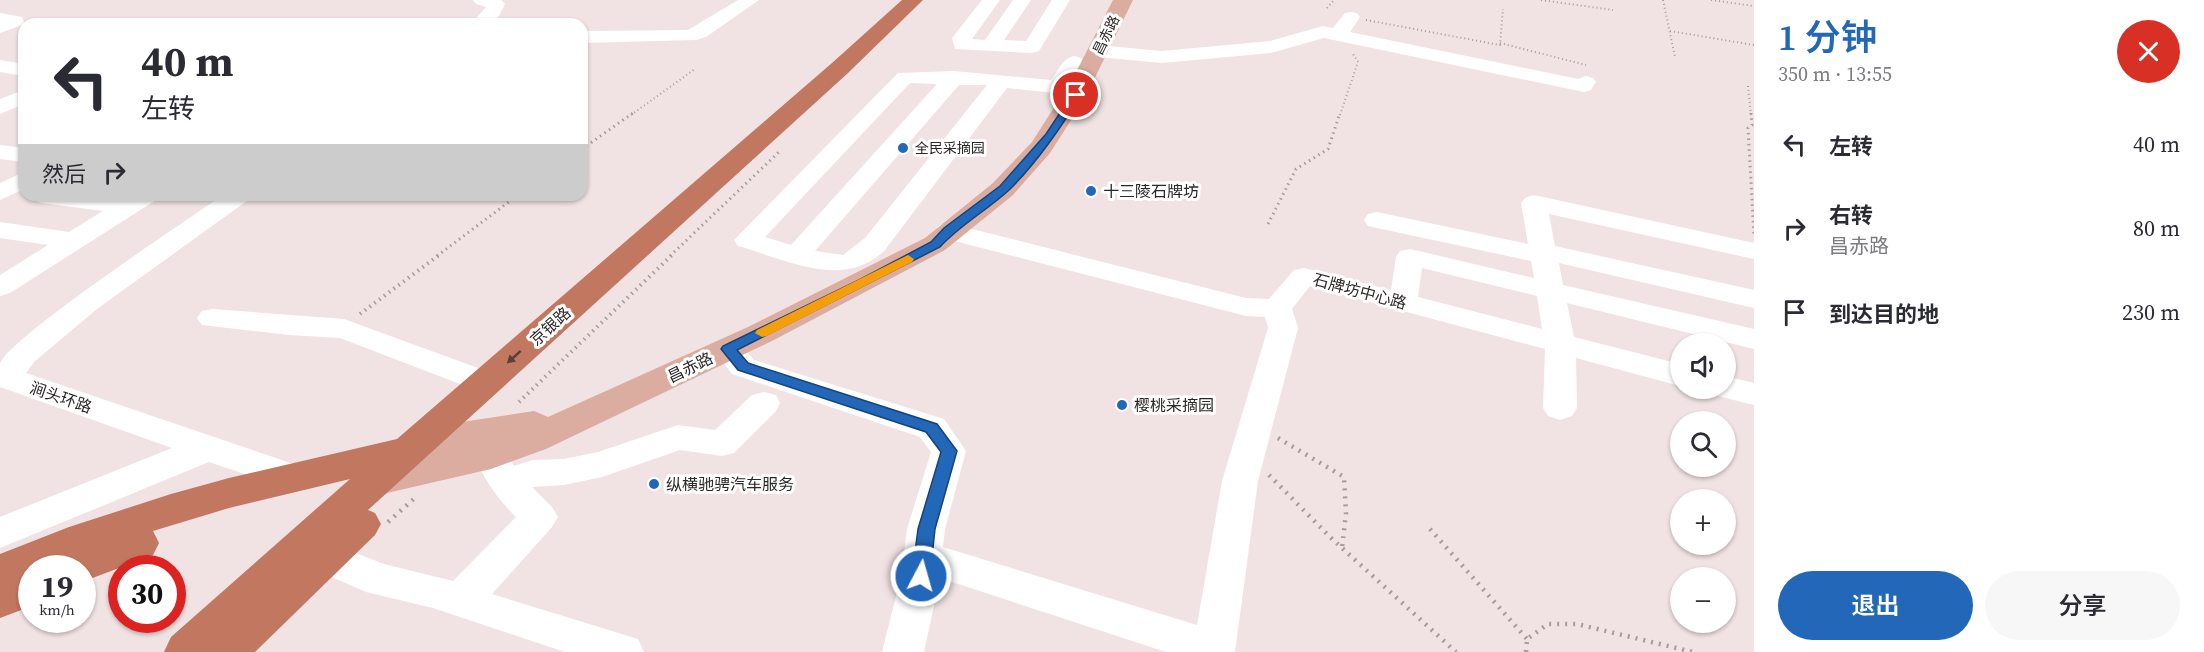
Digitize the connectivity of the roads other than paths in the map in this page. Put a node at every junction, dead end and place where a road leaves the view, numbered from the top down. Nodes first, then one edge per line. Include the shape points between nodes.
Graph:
1 (482, 0) edge
2 (750, 0) edge
3 (913, 0) edge
4 (924, 0) edge
5 (991, 0) edge
6 (1022, 0) edge
7 (1061, 0) edge
8 (1123, 0) edge
9 (1351, 17) road end
10 (0, 18) edge
11 (486, 18) edge
12 (0, 27) edge
13 (1338, 35) junction
14 (588, 37) edge
15 (1500, 44) road end
16 (996, 46) junction
17 (1063, 56) junction
18 (855, 60) junction
19 (981, 63) dead end
20 (0, 66) edge
21 (1494, 68) junction
22 (18, 69) edge
23 (1588, 74) road end
24 (954, 78) junction
25 (1001, 81) junction
26 (18, 99) edge
27 (0, 107) edge
28 (0, 152) edge
29 (18, 154) edge
30 (137, 201) edge
31 (231, 201) edge
32 (1377, 220) dead end
33 (0, 230) edge
34 (948, 231) junction
35 (73, 241) junction
36 (1754, 251) edge
37 (1543, 253) junction
38 (798, 254) junction
39 (0, 287) edge
40 (1550, 289) junction
41 (1754, 299) edge
42 (1403, 302) junction
43 (1277, 308) junction
44 (212, 318) dead end
45 (1754, 339) edge
46 (1560, 343) junction
47 (728, 349) junction
48 (1670, 372) edge
49 (3, 377) edge
50 (486, 383) junction
51 (1736, 390) edge
52 (1754, 394) edge
53 (764, 403) dead end
54 (1560, 408) dead end
55 (208, 448) junction
56 (460, 455) junction
57 (295, 478) junction
58 (374, 481) junction
59 (0, 533) edge
60 (325, 557) junction
61 (923, 557) junction
62 (96, 559) edge
63 (0, 573) edge
64 (18, 591) edge
65 (0, 599) edge
66 (460, 601) junction
67 (1214, 651) edge
68 (187, 652) edge
69 (224, 652) edge
70 (623, 652) edge
71 (903, 652) edge

1 - 11 street via 496,4
2 - 14 street via 689,36
3 - 18 highway, 京银路
4 - 18 highway, 京银路
5 - 16 street via 961,41 962,45
6 - 16 street via 994,41
7 - 17 street
8 - 17 main road, 昌赤路
9 - 13 street
10 - 12 street via 15,21
13 - 17 street via 1323,32 1271,46 1162,57
13 - 21 street
15 - 21 street
16 - 17 street
17 - 19 street
17 - 25 street via 1067,69 1063,82 1055,87
17 - 34 main road, 昌赤路 via 1050,135 1004,188
18 -> 50 highway, 京银路
18 - 56 highway, 京银路 via 582,324
20 - 22 street
21 - 23 street via 1584,86
24 - 25 street
24 - 38 street
24 - 38 street via 905,76 747,240
25 - 38 street via 863,256 844,263
26 - 27 street
28 - 29 street
30 - 35 street
31 - 49 street, 涧头环路 via 87,303 23,355
32 - 37 street
33 - 35 street
34 - 43 street via 1246,307
34 - 47 main road, 昌赤路 via 935,244
34 - 56 main road, 昌赤路 via 825,294 574,410
35 - 39 street
36 - 37 street via 1534,203
37 - 40 street
37 - 41 street
40 - 42 street via 1410,257
40 - 45 street
40 - 46 street
42 - 43 street, 石牌坊中心路 via 1304,276
42 - 46 street, 石牌坊中心路
43 - 67 street via 1283,328 1240,481
44 - 50 street via 344,329
46 - 48 street, 石牌坊中心路
46 - 54 street
47 - 56 main road, 昌赤路 via 626,398
47 - 61 street via 743,367 932,428 949,451 926,529
49 - 55 street, 涧头环路
50 - 56 highway, 京银路
51 - 52 street
53 - 56 street via 722,444 678,437 602,464 564,472 533,473
55 - 57 street, 涧头环路
55 - 59 street
56 - 57 highway
56 - 58 main road
56 - 60 highway, 京银路
56 - 66 street via 539,517
57 - 63 highway via 229,493 107,531 45,552
58 - 62 highway via 236,513
58 - 68 highway
60 - 66 street via 380,580
60 - 69 highway, 京银路
61 - 67 street
61 - 71 street
64 - 65 highway
66 - 70 street

